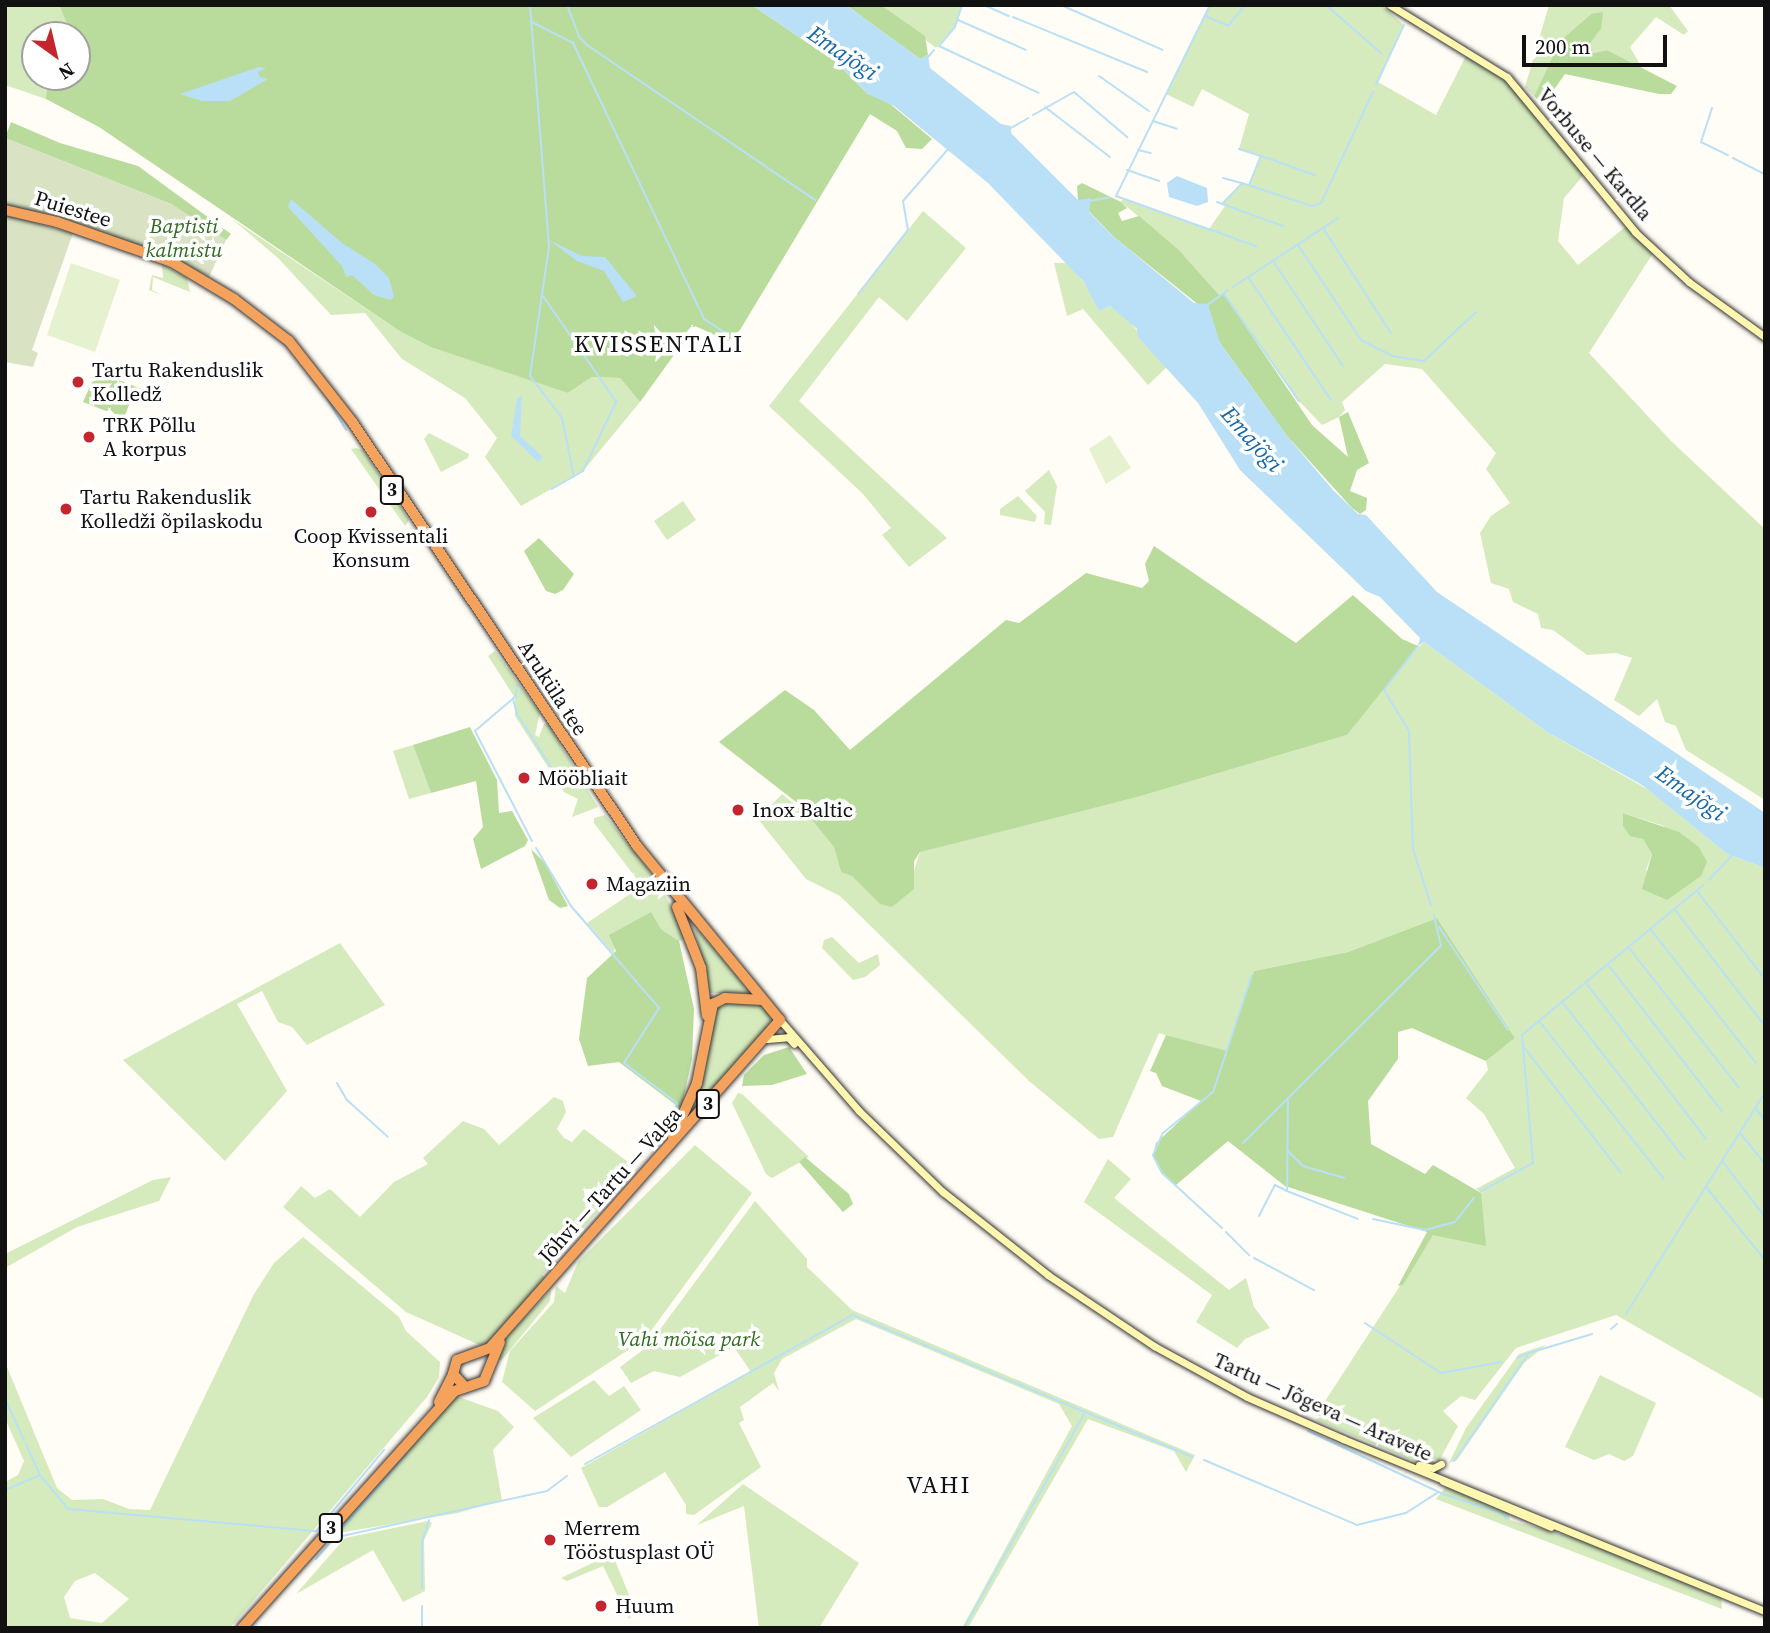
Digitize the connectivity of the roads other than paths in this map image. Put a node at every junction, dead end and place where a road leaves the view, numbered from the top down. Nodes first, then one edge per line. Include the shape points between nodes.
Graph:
1 (1390, 5) edge
2 (5, 210) edge
3 (205, 281) joint
4 (1765, 337) edge
5 (655, 870) junction
6 (763, 1000) junction
7 (780, 1020) junction
8 (767, 1039) junction
9 (706, 1043) junction
10 (825, 1073) junction
11 (650, 1170) junction
12 (517, 1318) junction
13 (476, 1354) junction
14 (487, 1368) junction
15 (453, 1374) junction
16 (465, 1387) junction
17 (1286, 1414) junction
18 (421, 1427) junction
19 (1441, 1464) dead end
20 (1765, 1611) edge
21 (242, 1628) edge

1 - 4 main road, Vorbuse — Kardla via 1507,77 1636,232 1689,282
2 - 3 highway, Puiestee / 3 via 57,222 146,253
3 - 5 highway, Aruküla tee / 3 via 277,330 331,394
5 - 6 highway, 3
5 - 9 highway via 695,949 705,995
6 - 7 highway, 3
6 - 9 highway via 725,998 713,1004
7 - 8 highway, Jõhvi — Tartu — Valga / 3
7 - 10 main road, Tartu — Jõgeva — Aravete
8 - 10 main road via 788,1037
8 - 11 highway, Jõhvi — Tartu — Valga / 3
9 - 11 highway via 685,1116
10 - 17 main road, Tartu — Jõgeva — Aravete via 943,1192 1048,1275 1154,1346
11 - 12 highway, Jõhvi — Tartu — Valga / 3
12 - 13 highway, Jõhvi — Tartu — Valga / 3 via 489,1348
12 - 14 highway, Jõhvi — Tartu — Valga / 3
13 - 14 highway
13 - 15 highway, Jõhvi — Tartu — Valga / 3 via 457,1360
14 - 16 highway, Jõhvi — Tartu — Valga / 3 via 481,1384
15 - 16 highway
15 - 18 highway, Jõhvi — Tartu — Valga / 3
16 - 18 highway, Jõhvi — Tartu — Valga / 3 via 455,1391
17 - 19 main road via 1424,1467
17 - 20 main road, Tartu — Jõgeva — Aravete
18 - 21 highway, Jõhvi — Tartu — Valga / 3

